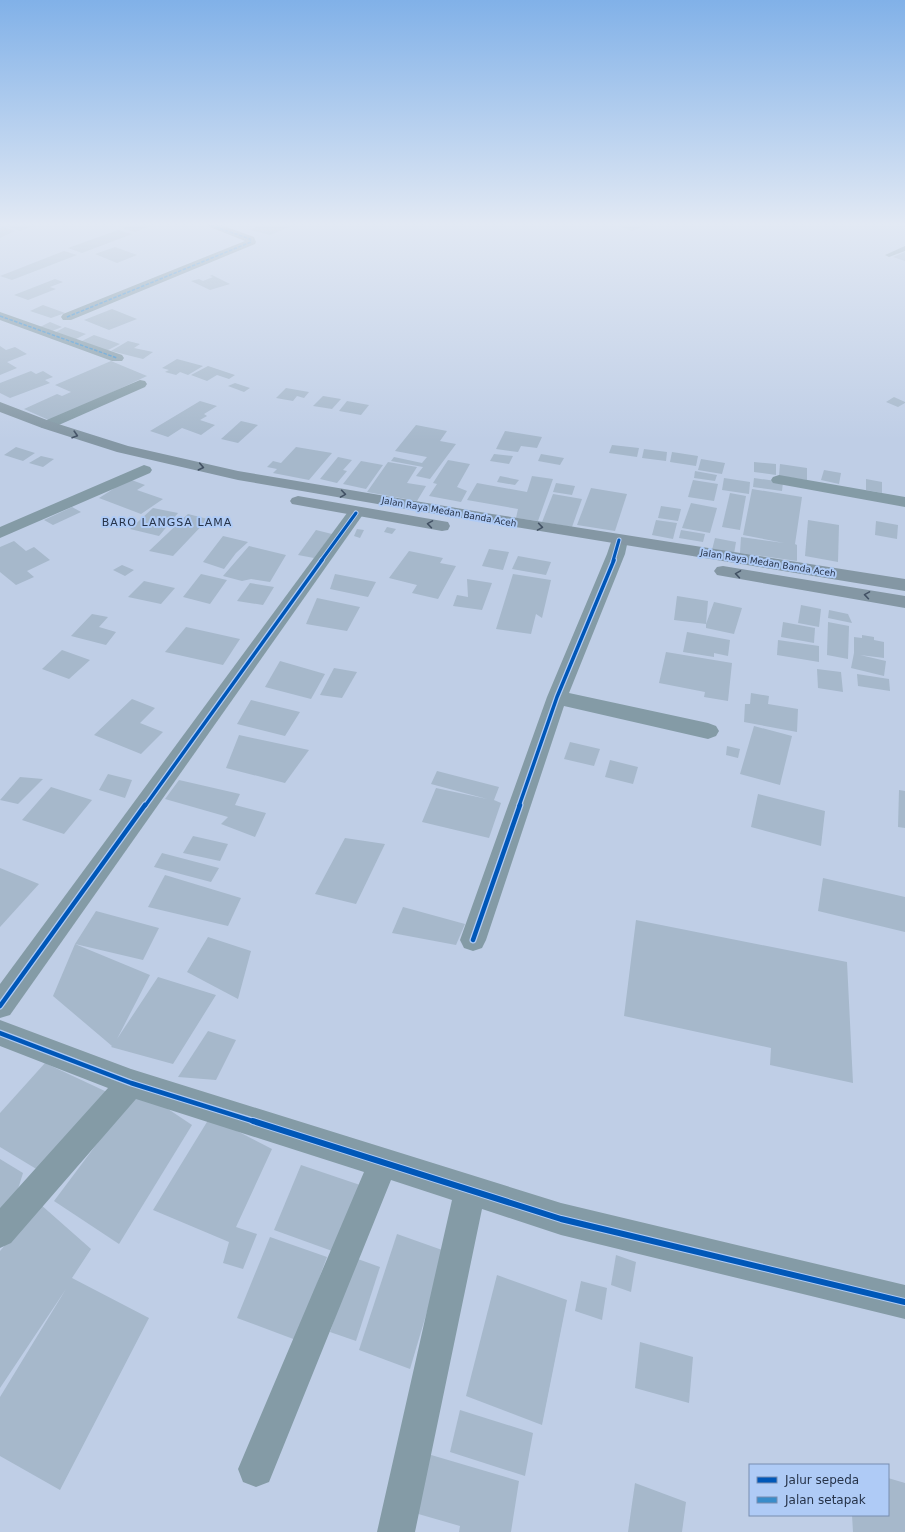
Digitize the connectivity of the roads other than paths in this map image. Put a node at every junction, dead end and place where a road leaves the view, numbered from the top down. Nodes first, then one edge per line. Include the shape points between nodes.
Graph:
1 (117, 296) edge
2 (0, 316) edge
3 (67, 317) dead end
4 (117, 358) dead end
5 (140, 384) dead end
6 (0, 406) edge
7 (0, 422) edge
8 (47, 425) junction
9 (144, 470) junction
10 (779, 480) dead end
11 (313, 489) junction
12 (301, 502) junction
13 (905, 502) edge
14 (356, 513) junction
15 (0, 533) edge
16 (618, 547) junction
17 (905, 585) edge
18 (905, 602) edge
19 (556, 697) junction
20 (708, 731) dead end
21 (473, 940) dead end
22 (0, 1006) edge
23 (0, 1033) edge
24 (131, 1083) junction
25 (383, 1164) junction
26 (470, 1190) junction
27 (0, 1232) edge
28 (905, 1302) edge
29 (256, 1469) dead end
30 (396, 1532) edge

1 - 3 street
2 - 4 street
5 - 8 street
6 - 8 highway, Jalan Raya Medan Banda Aceh
7 - 9 highway, Jalan Raya Medan Banda Aceh via 79,451
8 -> 11 highway, Jalan Raya Medan Banda Aceh via 160,458
9 - 12 highway, Jalan Raya Medan Banda Aceh
9 - 15 street
10 - 13 street
11 - 12 highway
11 -> 16 highway, Jalan Raya Medan Banda Aceh
12 - 14 highway, Jalan Raya Medan Banda Aceh
16 -> 14 highway, Jalan Raya Medan Banda Aceh
14 - 22 street
16 - 17 highway, Jalan Raya Medan Banda Aceh
18 -> 16 highway, Jalan Raya Medan Banda Aceh
16 - 19 street
19 - 20 street
19 - 21 street
23 - 24 street
24 - 25 street
24 - 27 street
25 - 26 street
25 - 29 street
26 - 28 street via 561,1219
26 - 30 street

